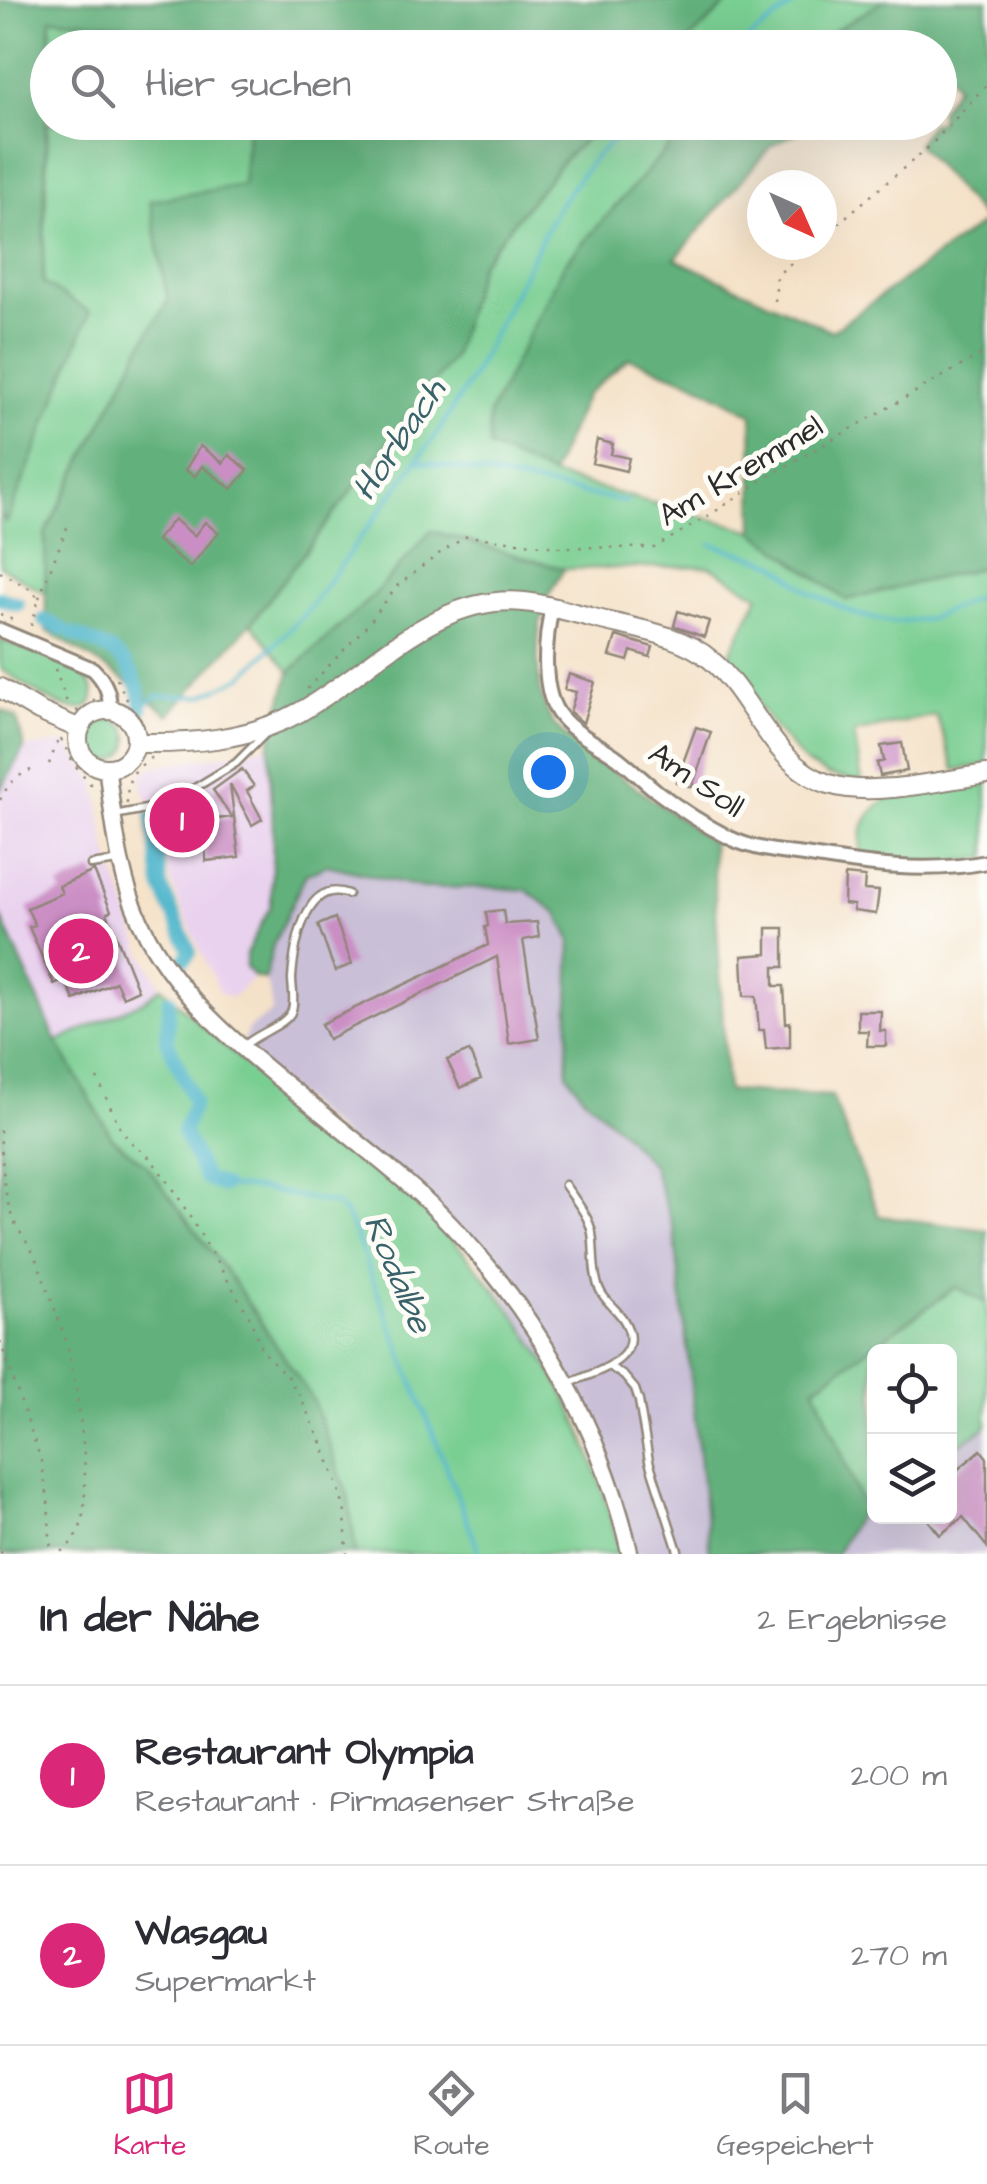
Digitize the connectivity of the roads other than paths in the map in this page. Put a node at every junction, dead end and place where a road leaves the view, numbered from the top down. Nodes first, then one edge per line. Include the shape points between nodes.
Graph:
1 (552, 608) junction
2 (0, 630) edge
3 (0, 688) edge
4 (110, 710) junction
5 (274, 724) junction
6 (80, 729) junction
7 (144, 743) junction
8 (987, 774) edge
9 (108, 777) junction
10 (120, 814) junction
11 (119, 861) junction
12 (987, 862) edge
13 (92, 865) dead end
14 (348, 894) dead end
15 (242, 1048) junction
16 (565, 1186) dead end
17 (609, 1366) junction
18 (567, 1384) junction
19 (630, 1554) edge
20 (679, 1554) edge

1 - 5 main road via 494,601 458,610
1 - 8 main road via 699,650 737,688 786,755 826,784 863,790
1 - 12 street, Am Soll via 546,648 556,710 698,820 735,840 852,863 939,869
2 - 4 street via 30,634 80,662 102,678
3 - 6 main road
4 - 6 main road via 95,712
4 - 7 main road via 133,725
5 - 7 main road via 205,741
5 - 10 lane via 246,755 196,788 160,808
6 - 9 main road via 81,752
7 - 9 main road
9 - 10 street
10 - 11 street
11 - 13 lane
11 - 15 street via 131,902 161,959
14 - 15 lane via 332,890 312,903 299,938 292,1011
15 - 18 street via 448,1222 494,1272
16 - 17 lane via 589,1223 600,1291 628,1331 626,1354
17 - 18 lane
17 - 20 lane via 635,1388 649,1461
18 - 19 street via 609,1482

